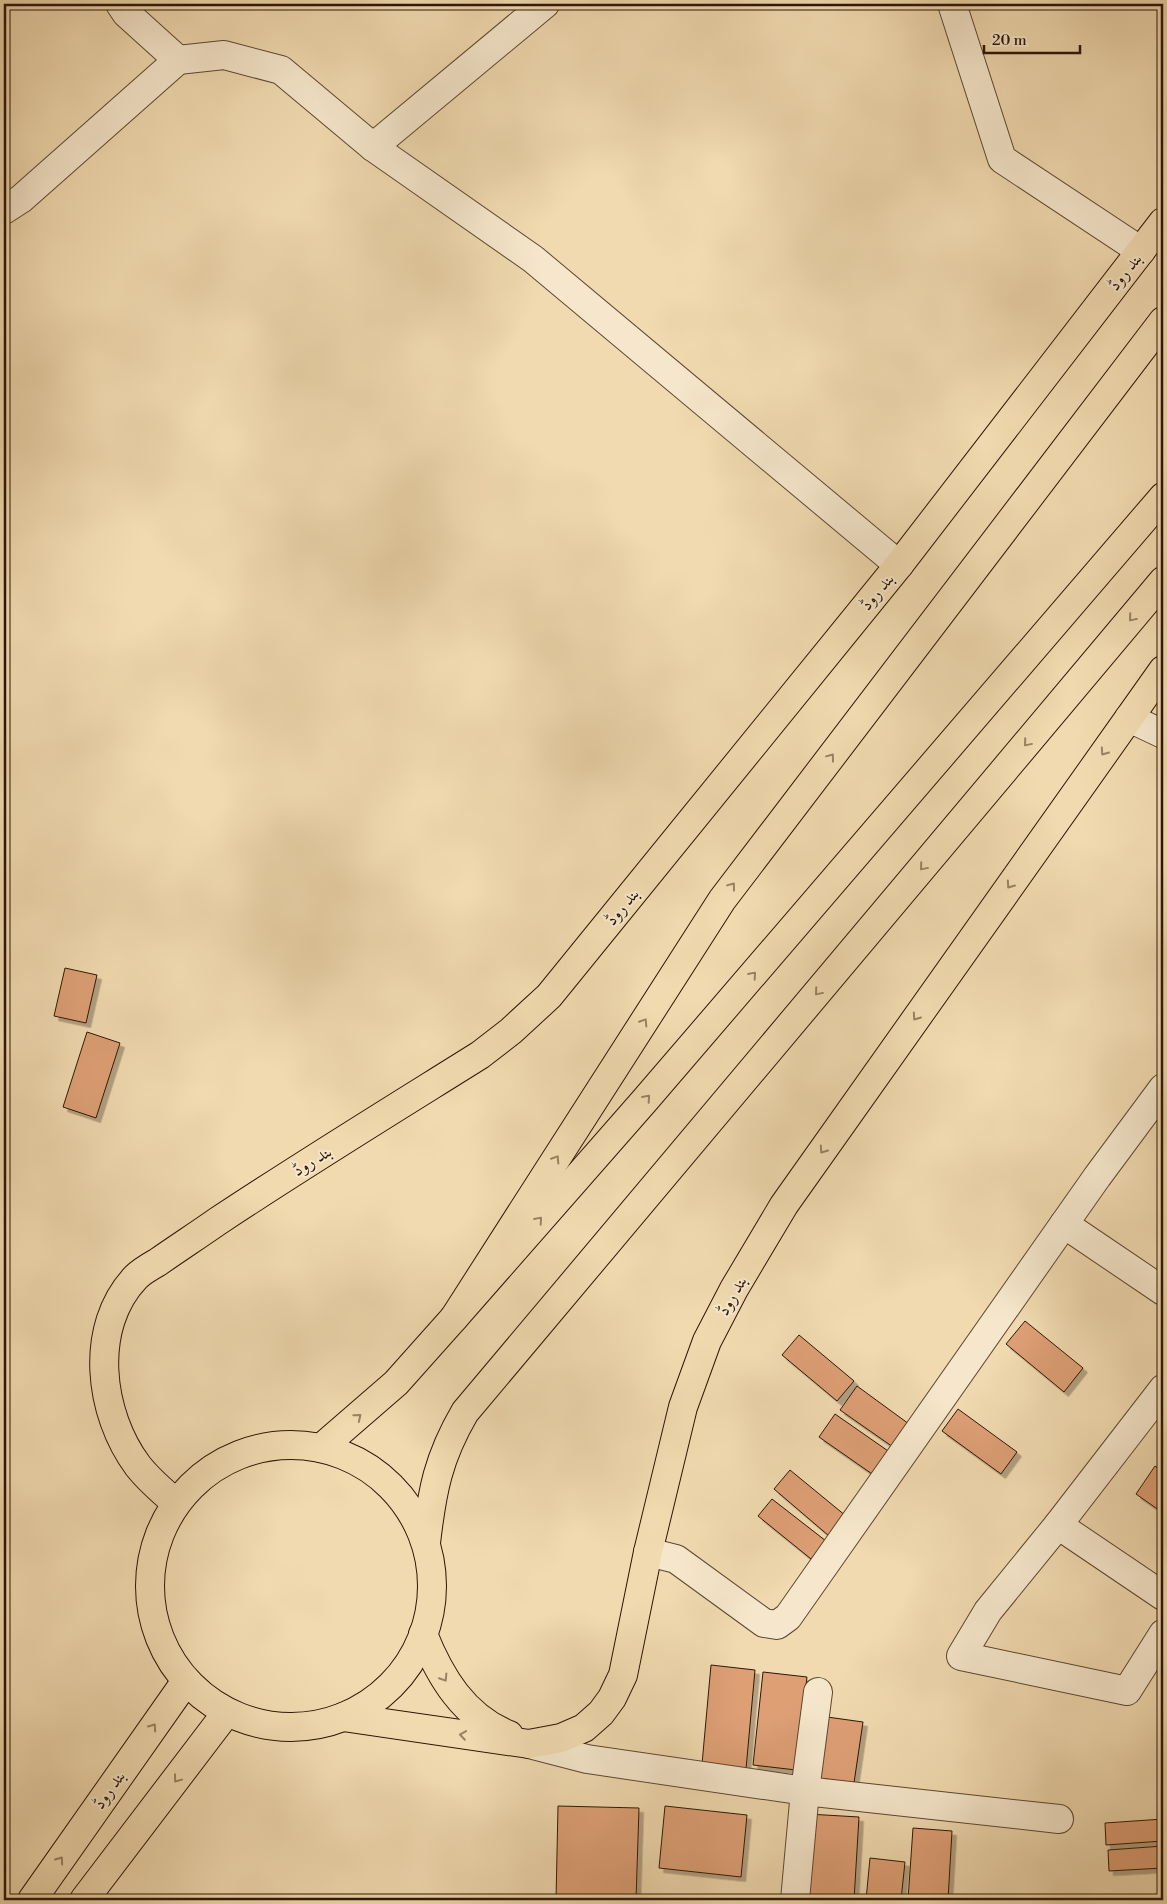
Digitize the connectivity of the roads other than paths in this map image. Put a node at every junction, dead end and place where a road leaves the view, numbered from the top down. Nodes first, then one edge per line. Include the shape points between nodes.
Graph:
1 (120, 4) edge
2 (545, 4) edge
3 (952, 4) edge
4 (178, 60) junction
5 (373, 147) junction
6 (4, 210) edge
7 (1163, 222) edge
8 (1141, 251) junction
9 (1163, 321) edge
10 (1163, 498) edge
11 (899, 565) junction
12 (1163, 581) edge
13 (1163, 670) edge
14 (1129, 718) junction
15 (1163, 734) edge
16 (1163, 1088) edge
17 (1064, 1224) junction
18 (1163, 1291) edge
19 (454, 1318) junction
20 (1163, 1388) edge
21 (321, 1448) junction
22 (176, 1503) junction
23 (1058, 1525) junction
24 (426, 1543) junction
25 (648, 1552) junction
26 (1163, 1596) edge
27 (424, 1634) junction
28 (1163, 1634) edge
29 (186, 1680) junction
30 (818, 1692) dead end
31 (227, 1712) junction
32 (343, 1717) junction
33 (529, 1744) junction
34 (805, 1791) junction
35 (1059, 1819) dead end
36 (32, 1900) edge
37 (84, 1900) edge
38 (795, 1900) edge

1 - 4 street
2 - 5 street
3 - 8 street via 1002,159
4 - 5 street via 224,55 281,70
4 - 6 street via 21,199
5 - 11 street via 533,259
7 - 8 main road, بند روڈ
8 - 11 main road, بند روڈ
19 -> 9 main road via 722,900
19 -> 10 main road
11 - 22 main road, بند روڈ via 575,966 532,1012 480,1055 231,1212 137,1276 119,1302 110,1324 104,1351 106,1385 112,1416 122,1442 138,1467
12 -> 24 main road via 465,1412 442,1455 434,1482
13 - 14 main road, بند روڈ
14 - 15 street
14 -> 25 main road, بند روڈ via 784,1205 734,1289 707,1341 683,1407
16 - 17 street
17 - 18 street
17 - 25 street via 788,1617 778,1625 764,1623 676,1559
21 -> 19 main road via 396,1383
20 - 23 street
21 - 22 main road via 288,1444 256,1448 225,1460 198,1478
21 - 24 main road via 356,1460 386,1482 409,1510
22 - 29 main road via 158,1536 150,1574 152,1612 164,1648
23 - 26 street
23 - 28 street via 988,1611 961,1656 1127,1691
24 - 27 main road via 431,1588
25 - 33 main road, بند روڈ via 623,1675 612,1698 584,1728 561,1738
27 - 32 main road via 392,1684 369,1704
27 -> 33 main road via 448,1685 474,1714 500,1732
29 - 31 main road
36 -> 29 main road, بند روڈ
30 - 34 street
31 - 32 main road via 265,1725 304,1727
31 -> 37 main road
33 -> 32 main road
33 - 34 street via 588,1759
34 - 35 street
34 - 38 street

